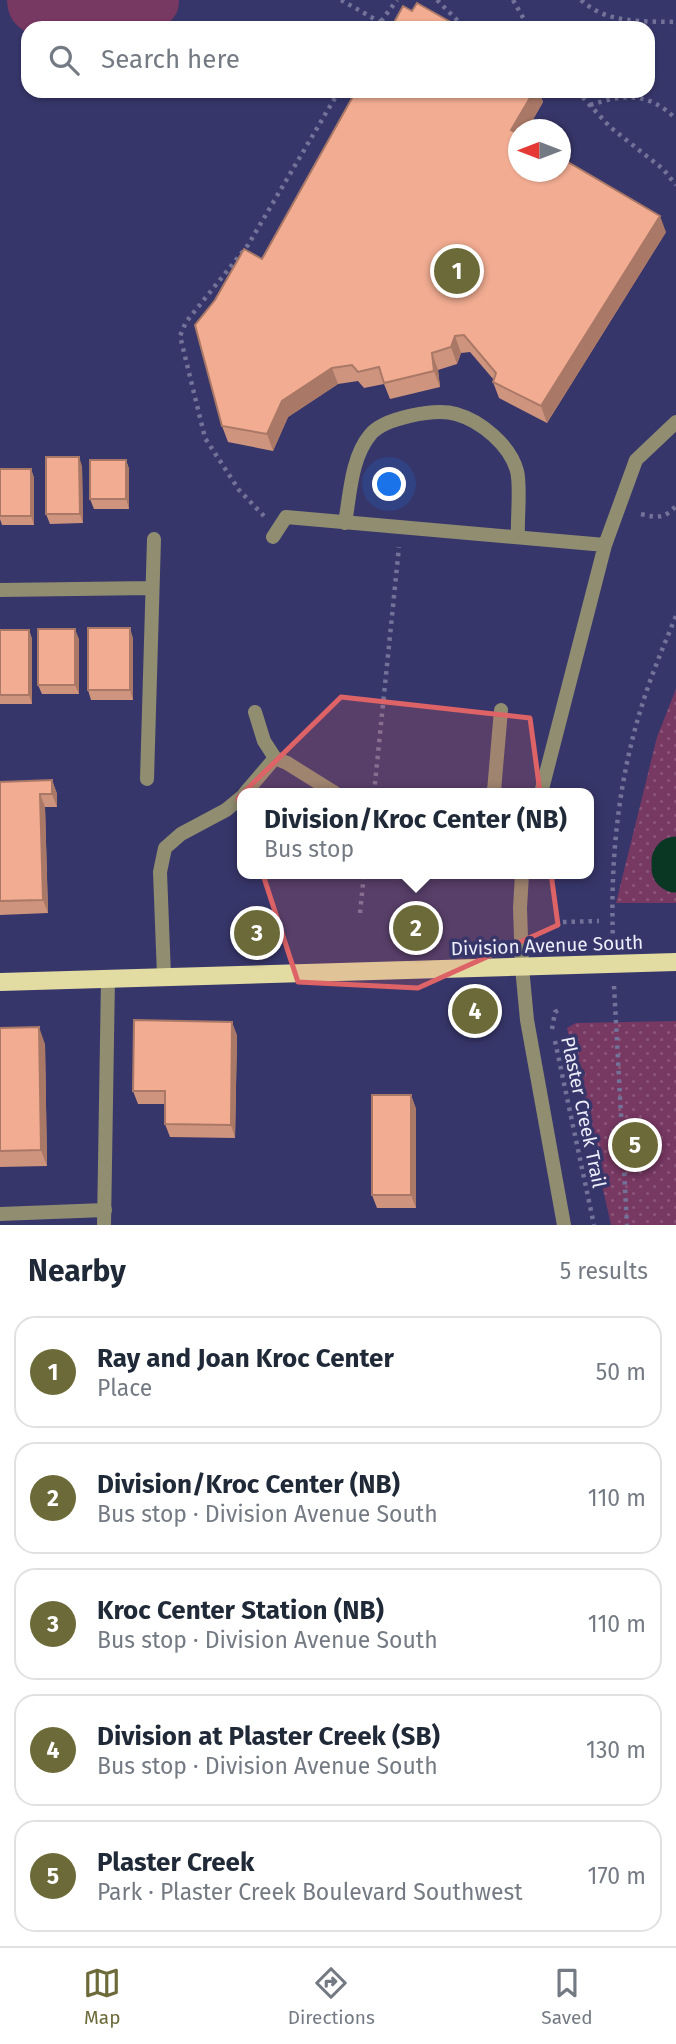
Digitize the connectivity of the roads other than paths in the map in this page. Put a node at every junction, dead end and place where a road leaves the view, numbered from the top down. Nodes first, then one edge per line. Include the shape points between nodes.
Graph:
1 (676, 422) edge
2 (345, 523) junction
3 (275, 534) road end
4 (518, 536) junction
5 (154, 539) dead end
6 (604, 545) junction
7 (152, 588) junction
8 (0, 590) edge
9 (501, 710) dead end
10 (255, 712) dead end
11 (275, 758) junction
12 (147, 779) dead end
13 (249, 788) edge
14 (327, 788) edge
15 (494, 788) edge
16 (542, 788) edge
17 (237, 800) edge
18 (522, 879) edge
19 (676, 962) edge
20 (522, 967) junction
21 (164, 976) junction
22 (108, 978) junction
23 (0, 982) edge
24 (0, 1214) edge
25 (105, 1218) edge
26 (564, 1225) edge

1 - 6 street via 636,460
2 - 3 street via 286,517
2 - 4 street
2 - 4 street via 357,458 371,433 395,419 455,413 480,425 503,445 517,471
4 - 6 street
5 - 7 street
6 - 16 street
7 - 8 street
7 - 12 street
9 - 15 street
10 - 11 street via 258,728
11 - 13 street
11 - 14 street
17 - 21 street via 166,848 160,872
18 - 20 street
19 - 20 main road, Division Avenue South
20 - 21 main road, Division Avenue South
20 - 26 street via 527,1020
21 - 22 main road, Division Avenue South
22 - 23 main road, Division Avenue South
22 - 25 street
24 - 25 street

